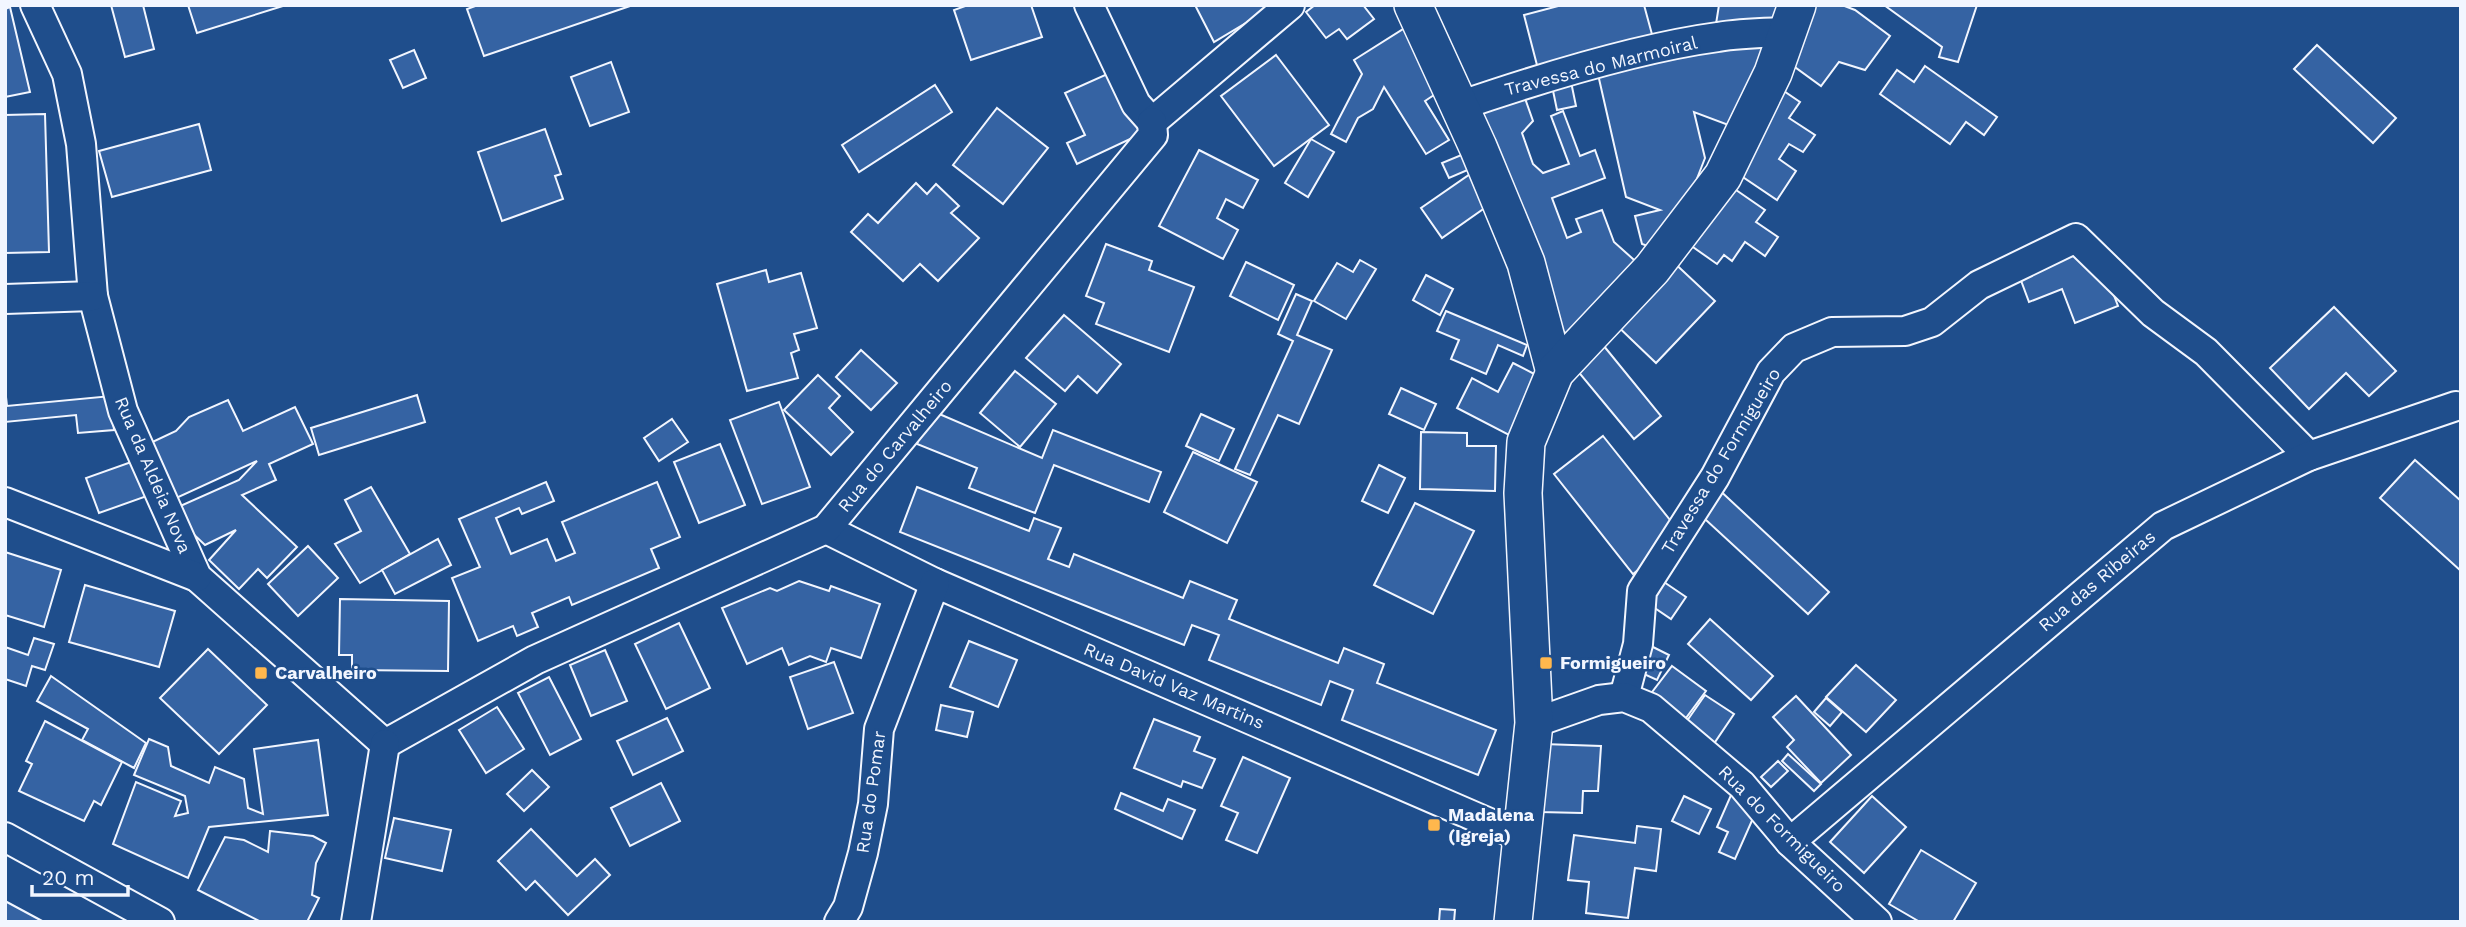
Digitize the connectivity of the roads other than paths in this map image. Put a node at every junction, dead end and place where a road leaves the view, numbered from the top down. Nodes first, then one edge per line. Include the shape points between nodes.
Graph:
1 (35, 5) edge
2 (1089, 5) edge
3 (1290, 5) edge
4 (1413, 5) edge
5 (1792, 19) edge
6 (1459, 106) junction
7 (1152, 122) junction
8 (93, 296) junction
9 (5, 299) edge
10 (1555, 372) junction
11 (2456, 406) dead end
12 (2309, 456) junction
13 (5, 502) edge
14 (826, 529) junction
15 (197, 577) junction
16 (935, 583) junction
17 (1624, 697) junction
18 (1534, 723) junction
19 (385, 744) junction
20 (5, 837) edge
21 (1524, 838) junction
22 (1790, 842) junction
23 (160, 922) edge
24 (356, 922) edge
25 (839, 922) edge
26 (1513, 922) edge
27 (1877, 922) edge

1 - 8 street, Rua da Aldeia Nova via 67,74 81,145
2 - 7 street via 1136,104
3 - 7 street, Rua do Carvalheiro
4 - 6 street
5 - 6 street, Travessa do Marmoiral via 1677,44
5 - 10 street via 1773,72 1723,176 1652,269
6 - 10 street via 1526,263
7 - 14 street, Rua do Carvalheiro via 1153,135
8 - 9 street
8 - 15 street, Rua da Aldeia Nova via 123,411
10 - 18 street via 1525,442 1523,493
11 - 12 street, Rua das Ribeiras
12 - 17 street, Travessa do Formigueiro via 2206,352 2153,313 2076,238 1979,285 1931,322 1905,331 1832,332 1794,348 1771,372 1715,477 1642,591 1638,645
12 - 22 street, Rua das Ribeiras via 2163,526
13 - 15 street
14 - 16 street, Rua David Vaz Martins
14 - 19 street, Rua do Carvalheiro via 535,660
15 - 19 street, Rua da Aldeia Nova
16 - 21 street, Rua David Vaz Martins
16 - 25 street, Rua do Pomar via 879,729 873,804 863,853 848,907
17 - 18 street via 1599,700
17 - 22 street, Rua do Formigueiro via 1651,708 1742,785
18 - 21 street
19 - 24 street
20 - 23 street
21 - 26 street
22 - 27 street, Rua do Formigueiro

